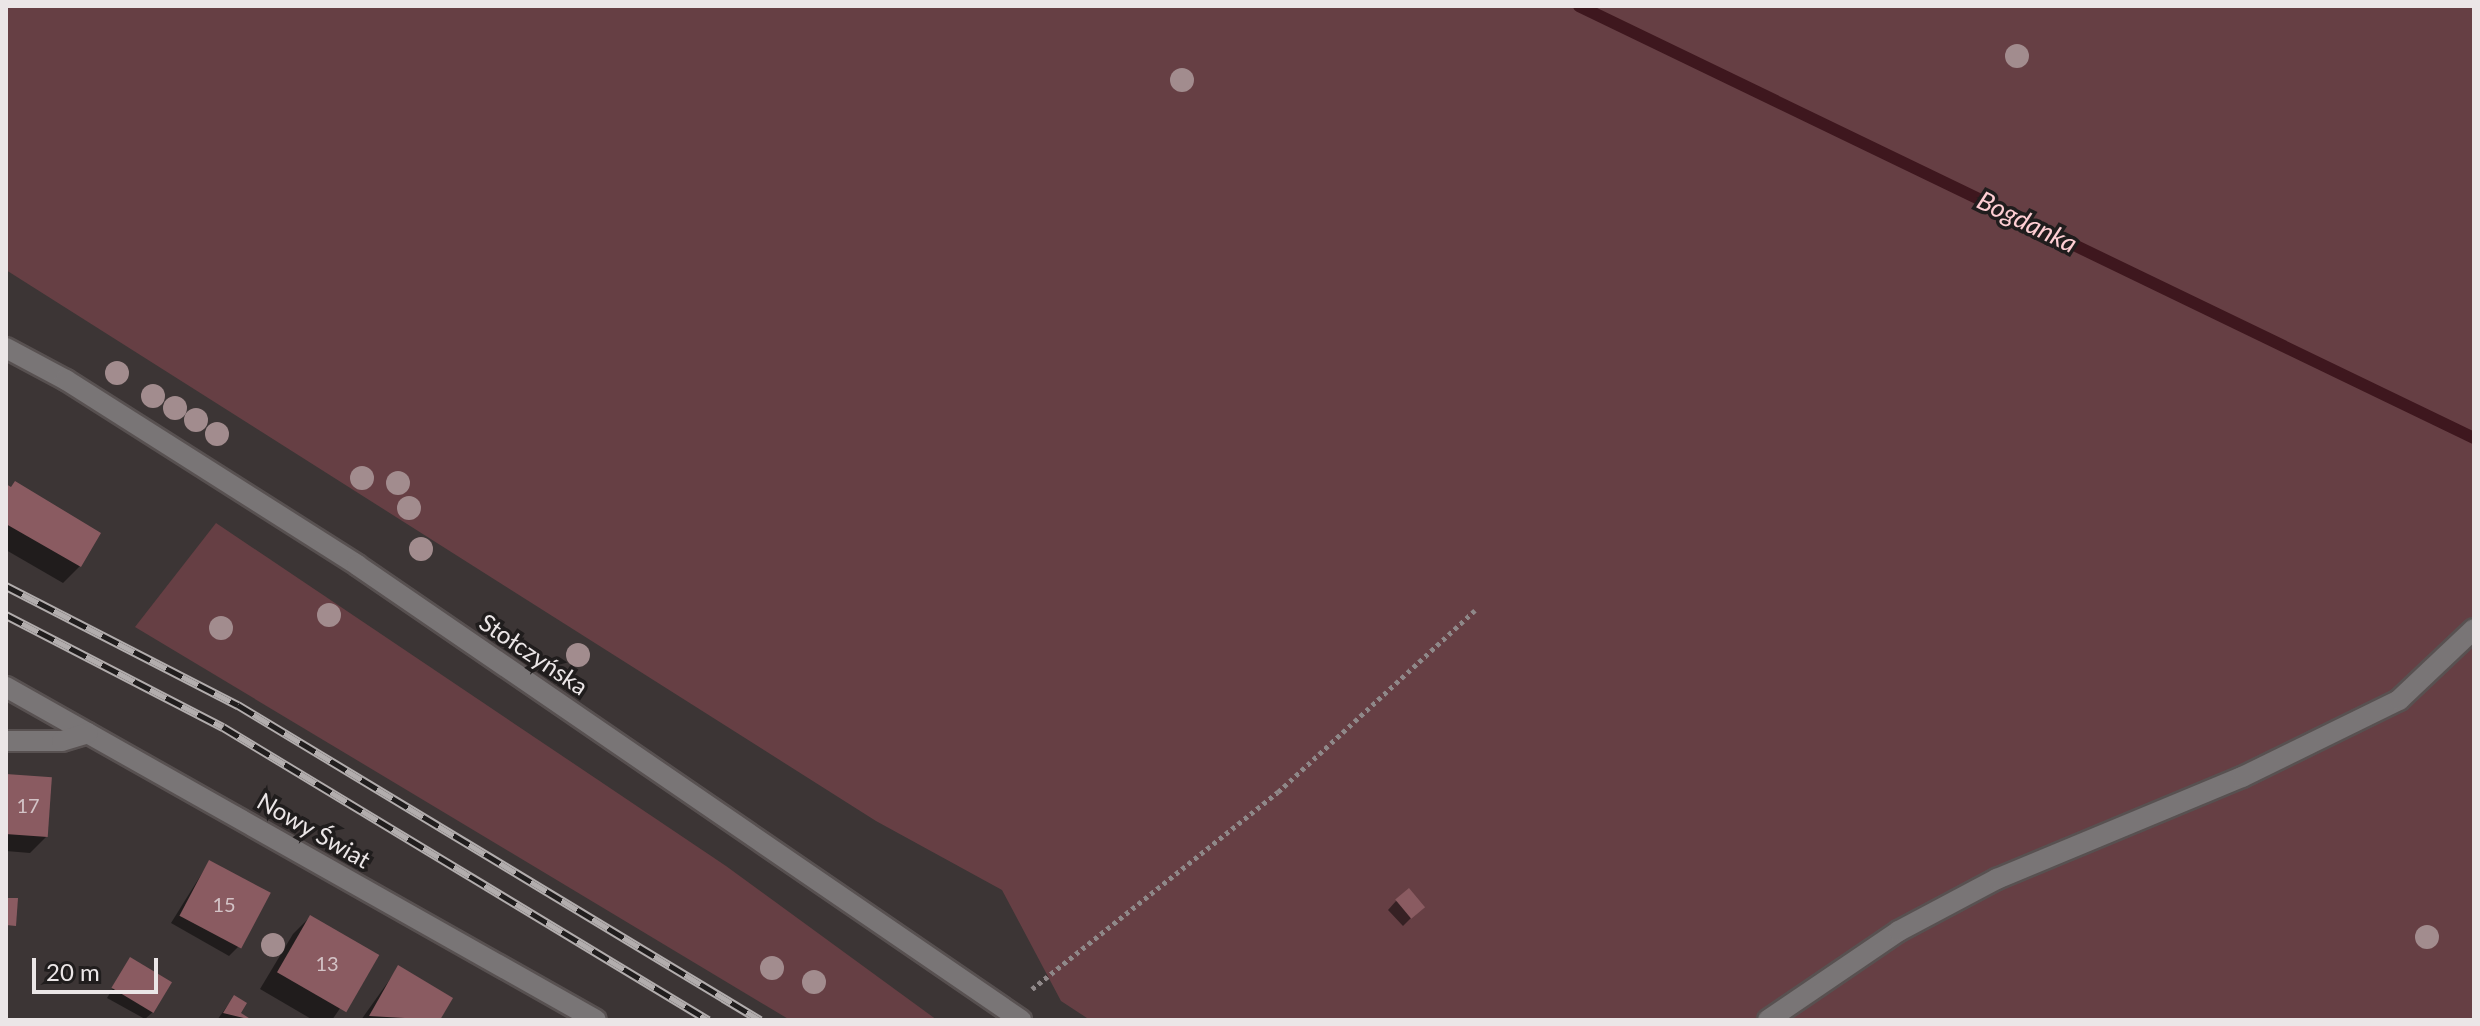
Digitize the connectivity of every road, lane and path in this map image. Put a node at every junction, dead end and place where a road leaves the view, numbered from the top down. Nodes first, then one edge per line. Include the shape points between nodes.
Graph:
1 (6, 348) edge
2 (1475, 610) dead end
3 (2474, 629) edge
4 (6, 687) edge
5 (88, 733) junction
6 (6, 741) edge
7 (1014, 1015) edge
8 (596, 1020) edge
9 (1768, 1020) edge

1 - 7 street, Stołczyńska via 66,380 357,565
2 - 7 path via 1278,792
3 - 9 street via 2399,700 2242,777 1997,879 1899,931
4 - 5 street, Nowy Świat
5 - 6 street via 62,741
5 - 8 street, Nowy Świat

